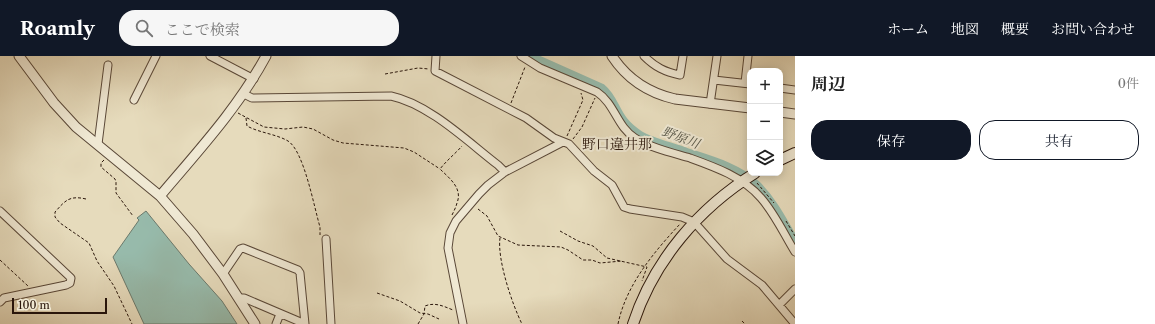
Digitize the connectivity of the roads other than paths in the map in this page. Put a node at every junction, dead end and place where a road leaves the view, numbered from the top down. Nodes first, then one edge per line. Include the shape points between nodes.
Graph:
1 (19, 56) edge
2 (156, 56) edge
3 (210, 56) edge
4 (266, 56) edge
5 (436, 56) edge
6 (612, 56) edge
7 (644, 56) edge
8 (683, 56) edge
9 (717, 56) edge
10 (748, 56) edge
11 (524, 58) edge
12 (108, 65) dead end
13 (748, 68) edge
14 (254, 79) junction
15 (714, 80) junction
16 (747, 83) edge
17 (783, 88) edge
18 (795, 90) edge
19 (244, 94) junction
20 (134, 100) dead end
21 (710, 104) junction
22 (747, 108) edge
23 (783, 112) edge
24 (795, 114) edge
25 (566, 143) junction
26 (98, 144) junction
27 (795, 153) edge
28 (783, 159) edge
29 (505, 172) junction
30 (747, 178) edge
31 (160, 196) junction
32 (0, 211) edge
33 (690, 220) junction
34 (326, 240) dead end
35 (795, 252) edge
36 (223, 274) junction
37 (795, 289) edge
38 (238, 298) junction
39 (0, 302) edge
40 (779, 305) junction
41 (280, 314) junction
42 (255, 324) edge
43 (276, 324) edge
44 (331, 324) edge
45 (463, 324) edge
46 (633, 324) edge
47 (795, 324) edge

1 - 26 street via 54,103 76,127
2 - 20 street
3 - 14 street
4 - 14 street
5 - 25 street via 435,71 526,118 554,138
6 - 21 street via 631,79 649,90 675,99
7 - 8 street via 658,68 680,75
9 - 15 street
10 - 13 street
11 - 30 street via 540,68 598,92 610,103 625,130 637,139
12 - 26 street
14 - 19 street
15 - 16 street
15 - 21 street
17 - 18 street
19 - 29 street via 252,98 401,98 446,124
19 - 31 street
21 - 22 street
23 - 24 street
25 - 29 street
25 - 33 street via 612,185 624,207
26 - 31 street
27 - 28 main road
29 - 45 street via 479,194 456,221 450,233 448,248
30 - 33 main road
30 - 35 street via 781,226
31 - 36 street
32 - 39 street via 71,278 70,283 66,285 4,298
33 - 40 street via 727,259 762,284
33 - 46 main road via 656,273
34 - 44 street
36 - 38 street
36 - 41 street via 243,248 298,270 305,324
37 - 40 street
38 - 41 street via 244,298
38 - 42 street
40 - 47 street
41 - 43 street

